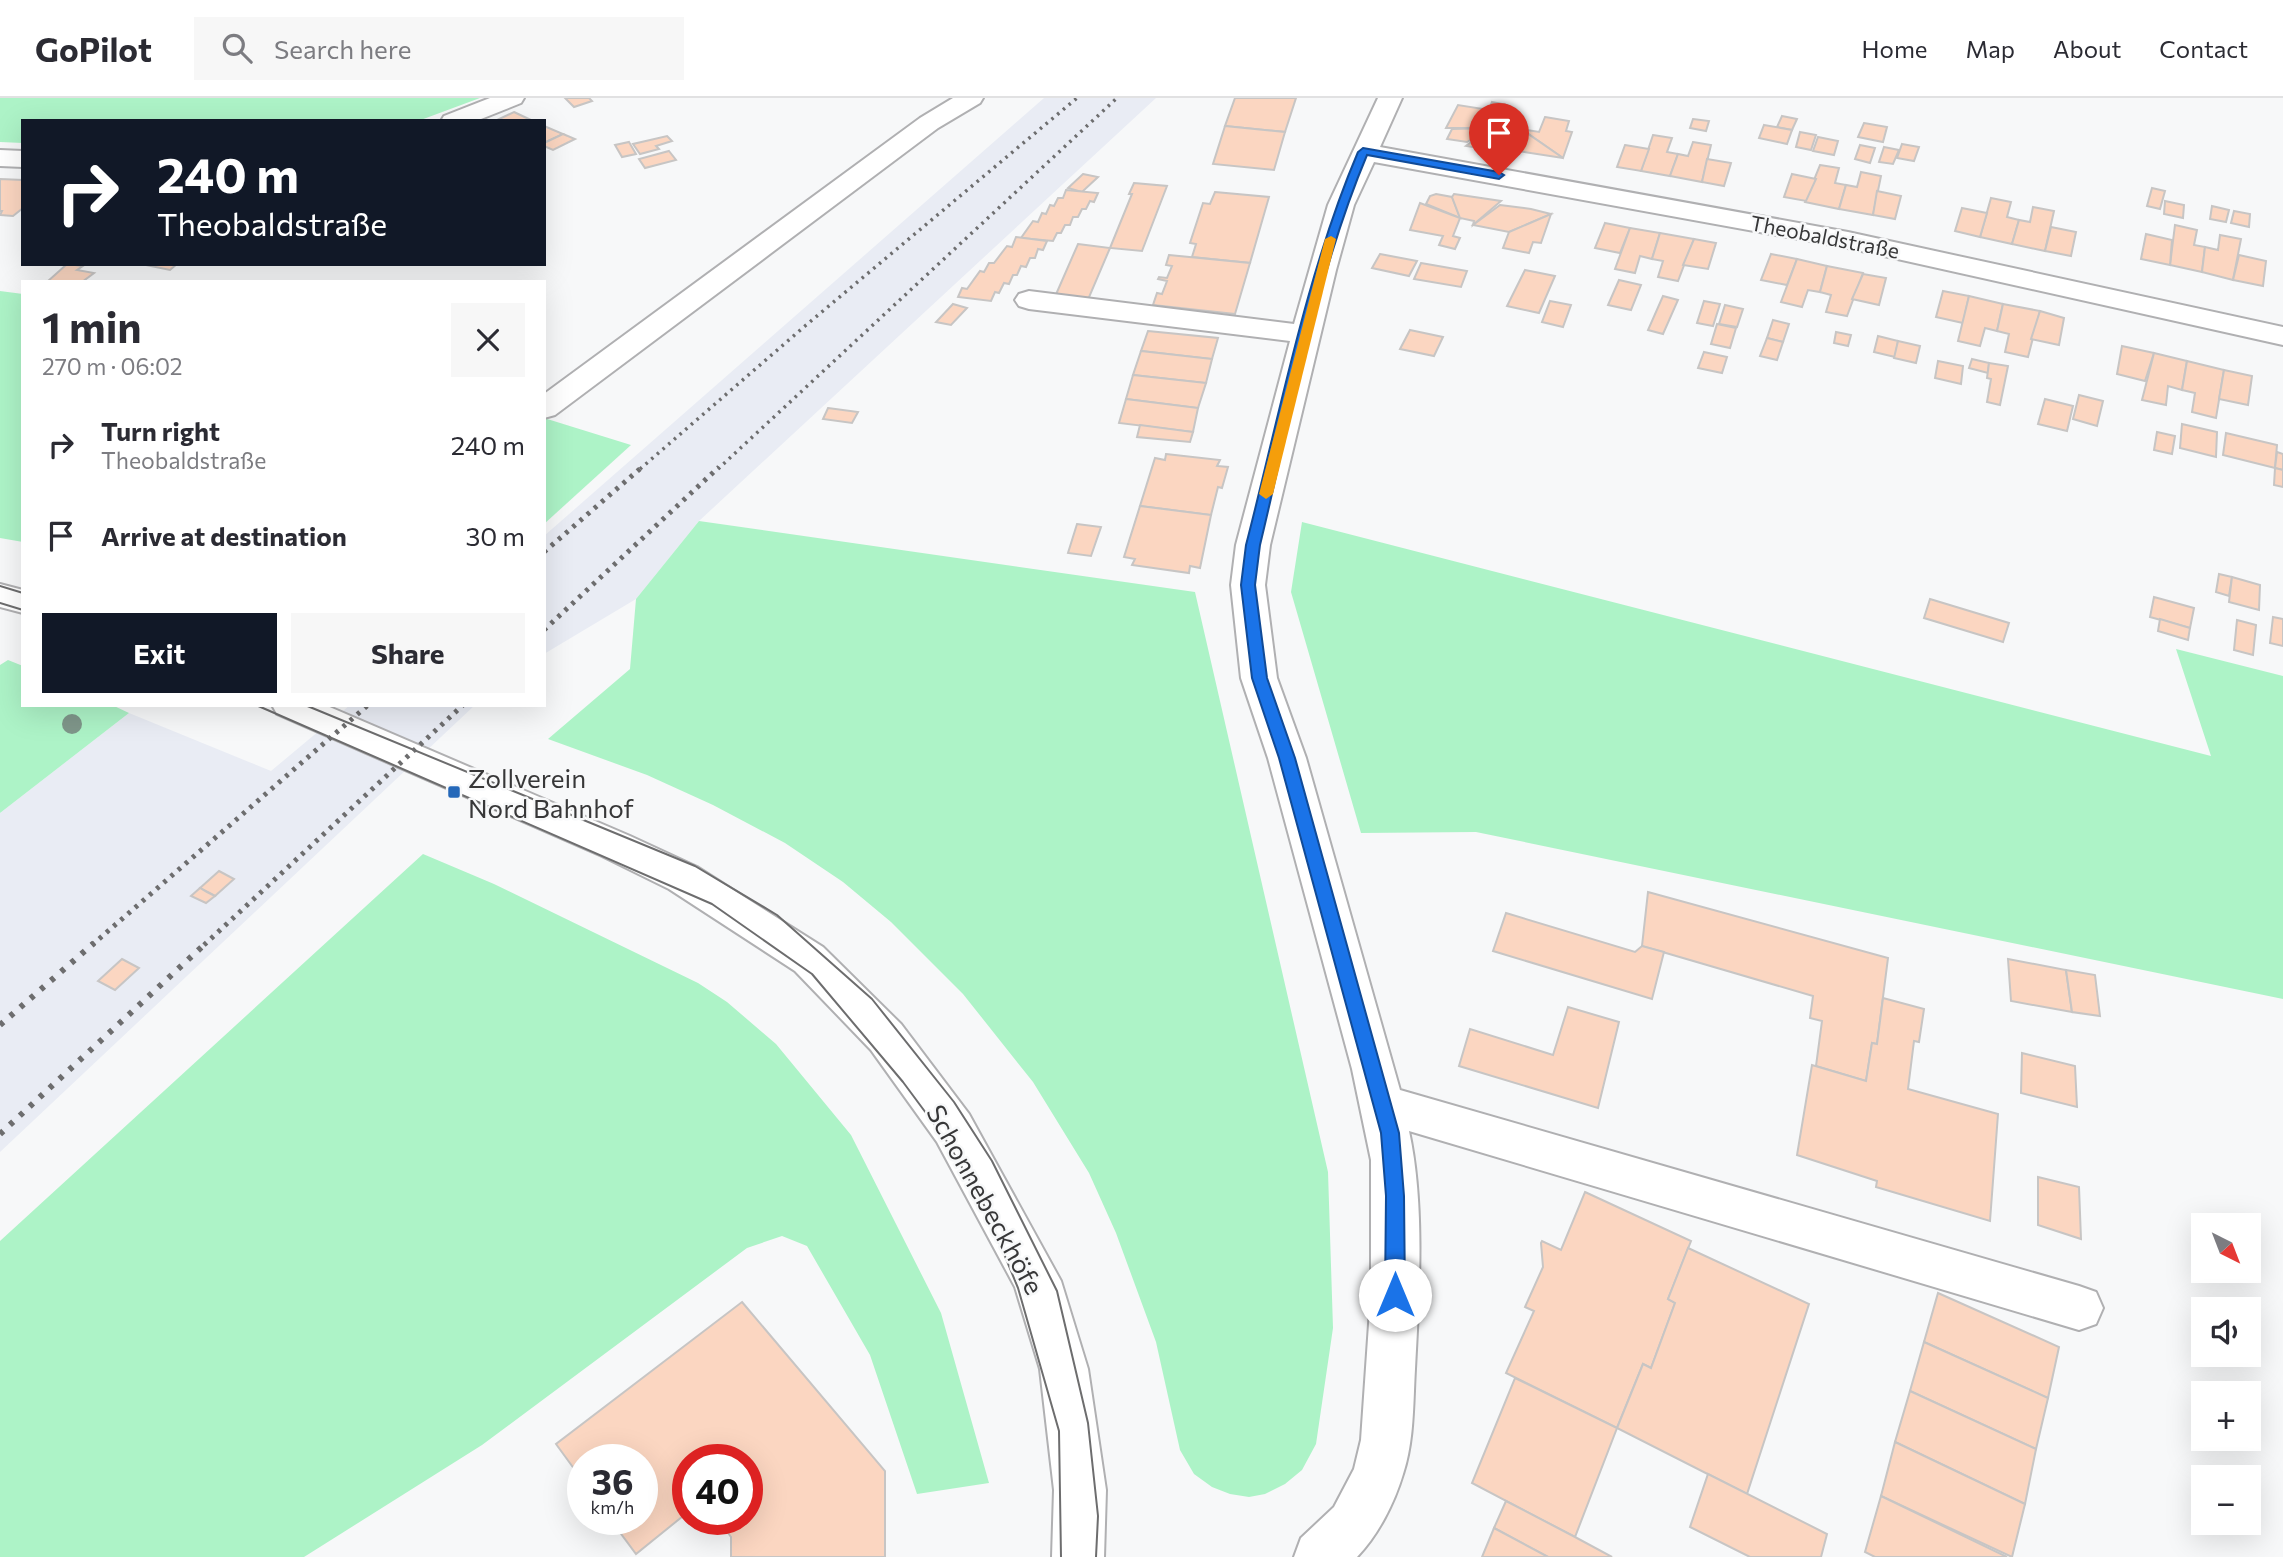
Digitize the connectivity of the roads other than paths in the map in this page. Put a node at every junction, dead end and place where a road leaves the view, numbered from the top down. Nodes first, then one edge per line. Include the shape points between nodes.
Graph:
1 (512, 98) edge
2 (971, 98) edge
3 (1390, 98) edge
4 (458, 119) edge
5 (1363, 152) junction
6 (0, 158) edge
7 (21, 159) edge
8 (1029, 300) dead end
9 (1306, 334) junction
10 (2283, 336) edge
11 (546, 407) edge
12 (0, 594) edge
13 (21, 601) edge
14 (295, 707) edge
15 (1383, 1104) junction
16 (2079, 1308) dead end
17 (1078, 1557) edge
18 (1320, 1557) edge

1 - 4 street
2 - 11 street via 929,123
3 - 5 street
5 - 9 street via 1341,205
5 - 10 street, Theobaldstraße via 1848,240
6 - 7 street
8 - 9 street
9 - 15 street via 1253,545 1248,585 1259,678 1287,758
12 - 13 street
14 - 17 street, Schonnebeckhöfe via 683,878 809,959 886,1037 953,1128 1037,1281 1063,1369 1080,1490
15 - 16 street
15 - 18 street via 1395,1196 1395,1295 1386,1440 1365,1502 1352,1525

